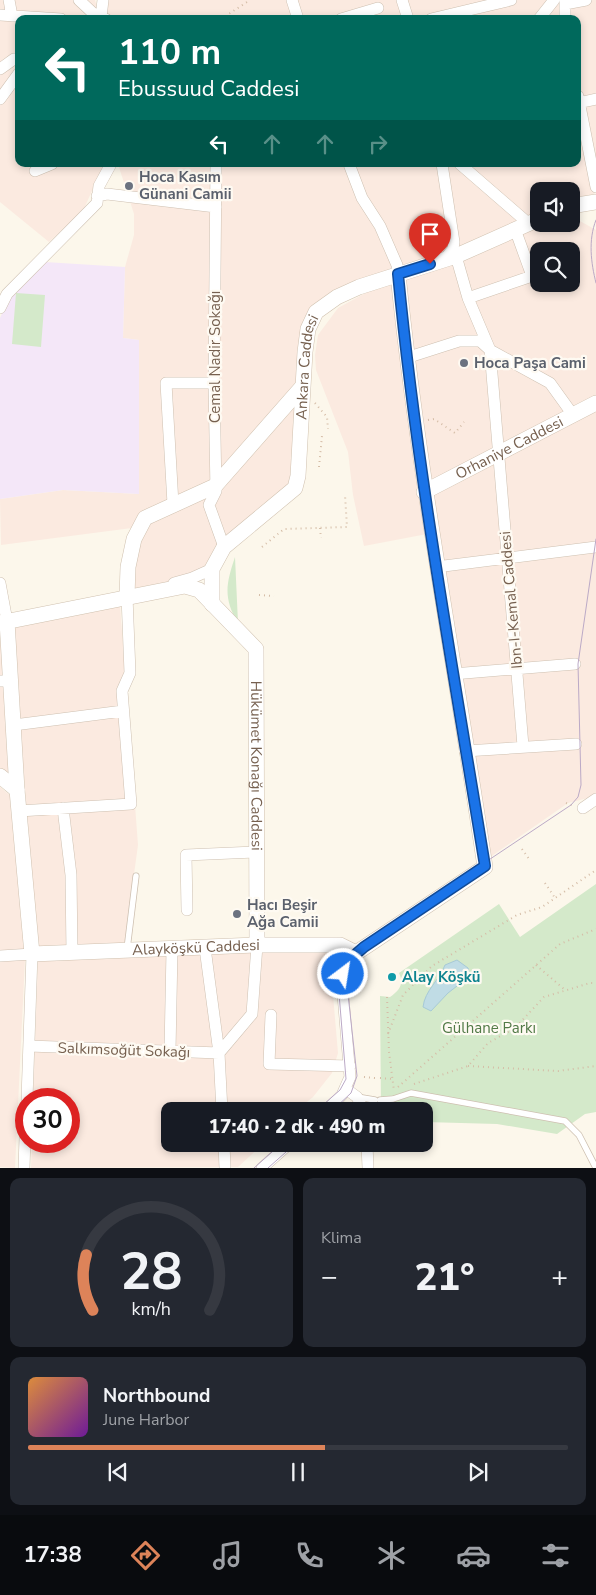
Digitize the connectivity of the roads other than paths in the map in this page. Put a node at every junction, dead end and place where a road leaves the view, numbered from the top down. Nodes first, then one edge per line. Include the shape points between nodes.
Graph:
1 (9, 0) edge
2 (79, 0) edge
3 (103, 0) edge
4 (292, 0) edge
5 (402, 0) edge
6 (511, 0) edge
7 (554, 0) edge
8 (586, 0) edge
9 (565, 2) edge
10 (378, 8) dead end
11 (6, 15) edge
12 (97, 15) edge
13 (104, 15) edge
14 (297, 15) edge
15 (354, 15) edge
16 (407, 15) edge
17 (448, 15) edge
18 (542, 15) edge
19 (565, 15) edge
20 (15, 59) edge
21 (0, 69) edge
22 (15, 78) edge
23 (0, 98) edge
24 (596, 99) edge
25 (581, 100) edge
26 (581, 114) edge
27 (46, 167) edge
28 (110, 167) edge
29 (220, 167) edge
30 (350, 167) edge
31 (442, 167) edge
32 (463, 167) edge
33 (36, 172) dead end
34 (596, 187) edge
35 (97, 196) junction
36 (596, 202) edge
37 (580, 205) edge
38 (216, 207) junction
39 (527, 224) edge
40 (450, 258) junction
41 (398, 274) junction
42 (4, 290) edge
43 (468, 298) junction
44 (0, 308) edge
45 (490, 350) junction
46 (406, 358) junction
47 (214, 383) junction
48 (302, 387) junction
49 (596, 403) edge
50 (573, 415) junction
51 (499, 455) junction
52 (215, 486) junction
53 (424, 492) junction
54 (172, 504) junction
55 (224, 547) junction
56 (592, 547) edge
57 (507, 558) junction
58 (436, 567) junction
59 (212, 569) junction
60 (0, 583) edge
61 (127, 594) junction
62 (212, 604) junction
63 (3, 622) edge
64 (575, 664) dead end
65 (518, 668) junction
66 (453, 674) junction
67 (5, 681) edge
68 (124, 712) junction
69 (14, 724) junction
70 (576, 744) dead end
71 (522, 746) junction
72 (465, 750) junction
73 (0, 776) edge
74 (17, 790) junction
75 (596, 799) edge
76 (63, 808) junction
77 (583, 808) dead end
78 (19, 812) junction
79 (255, 852) junction
80 (136, 876) dead end
81 (187, 910) dead end
82 (257, 945) junction
83 (206, 948) junction
84 (172, 950) junction
85 (127, 951) junction
86 (72, 953) junction
87 (356, 953) junction
88 (32, 954) junction
89 (0, 956) edge
90 (271, 1015) dead end
91 (29, 1046) junction
92 (170, 1051) junction
93 (219, 1053) junction
94 (350, 1066) junction
95 (27, 1088) edge
96 (346, 1089) junction
97 (357, 1097) junction
98 (222, 1102) edge
99 (334, 1102) edge
100 (360, 1102) edge
101 (224, 1152) edge
102 (281, 1152) edge
103 (367, 1152) edge
104 (24, 1153) edge
105 (24, 1168) edge
106 (225, 1168) edge
107 (262, 1168) edge
108 (368, 1168) edge
109 (596, 1168) edge

1 - 11 street
2 - 12 street
3 - 13 street
4 - 14 street
5 - 16 street
6 - 17 street
7 - 18 street
8 - 9 street
9 - 19 street
10 - 15 street
20 - 21 street
22 - 23 street
24 - 25 street
26 - 34 street
27 - 33 street
28 - 35 street
29 - 38 street, Cemal Nadir Sokağı
30 - 41 street via 362,198 380,226
31 - 40 street via 454,242
32 - 39 street
35 - 38 street via 107,194
35 - 42 street via 97,204
36 - 37 main road
38 - 47 street, Cemal Nadir Sokağı
39 - 40 main road, Ankara Caddesi
39 - 43 street via 532,276
40 - 41 main road, Ankara Caddesi
40 - 43 street, Ibn-I-Kemal Caddesi
41 - 46 main road
41 - 48 main road, Ankara Caddesi via 337,297 316,312 308,329
42 - 44 street
43 - 45 street, Ibn-I-Kemal Caddesi
45 - 46 street via 480,341 459,341
45 - 50 street via 550,383
45 - 51 street, Ibn-I-Kemal Caddesi
46 - 53 main road
47 - 52 street, Cemal Nadir Sokağı
47 - 54 street via 166,383
48 - 52 main road
48 - 55 main road, Ankara Caddesi via 295,488
49 - 50 main road, Orhaniye Caddesi
50 - 51 main road, Orhaniye Caddesi
51 - 53 main road, Orhaniye Caddesi
51 - 57 street, Ibn-I-Kemal Caddesi
52 - 54 main road
52 - 55 street, Cemal Nadir Sokağı via 210,505
53 - 58 main road
54 - 61 main road via 145,518 132,548
55 - 59 main road, Ankara Caddesi
56 - 57 street
57 - 58 street
57 - 65 street, Ibn-I-Kemal Caddesi
58 - 66 main road
59 - 61 street via 184,581
59 - 62 main road, Ankara Caddesi
60 - 63 street
61 - 62 main road via 186,586 199,590
61 - 63 main road
61 - 68 street via 130,673 122,690
62 - 79 main road, Hükümet Konağı Caddesi via 256,649
63 - 67 main road
64 - 65 street
65 - 66 street
65 - 71 street, Ibn-I-Kemal Caddesi
66 - 72 main road
67 - 69 main road
68 - 69 street
68 - 76 street via 131,804
69 - 74 main road
70 - 71 street
71 - 72 street
72 - 87 main road via 485,866
73 - 74 main road
74 - 78 main road
75 - 77 street
76 - 78 street
76 - 86 street via 71,875
78 - 88 main road
79 - 81 street via 186,856
79 - 82 main road, Hükümet Konağı Caddesi
80 - 85 lane
82 - 83 main road, Alayköşkü Caddesi
82 - 87 main road, Alayköşkü Caddesi via 340,945
82 - 93 street via 252,1014
83 - 84 main road, Alayköşkü Caddesi
83 - 93 street
84 - 85 main road, Alayköşkü Caddesi
84 - 92 street
85 - 86 main road, Alayköşkü Caddesi
86 - 88 main road, Alayköşkü Caddesi
87 - 94 street via 346,966 342,983
88 - 89 street
88 - 91 street
90 - 94 street via 269,1064
91 - 92 street, Salkımsoğüt Sokağı
91 - 95 street
92 - 93 street, Salkımsoğüt Sokağı
93 - 98 street
94 - 96 street
96 - 97 street
96 - 99 street
97 - 100 street
97 - 109 lane via 392,1100 411,1093 565,1121 579,1135
101 - 106 street
102 - 107 street
103 - 108 street
104 - 105 street

